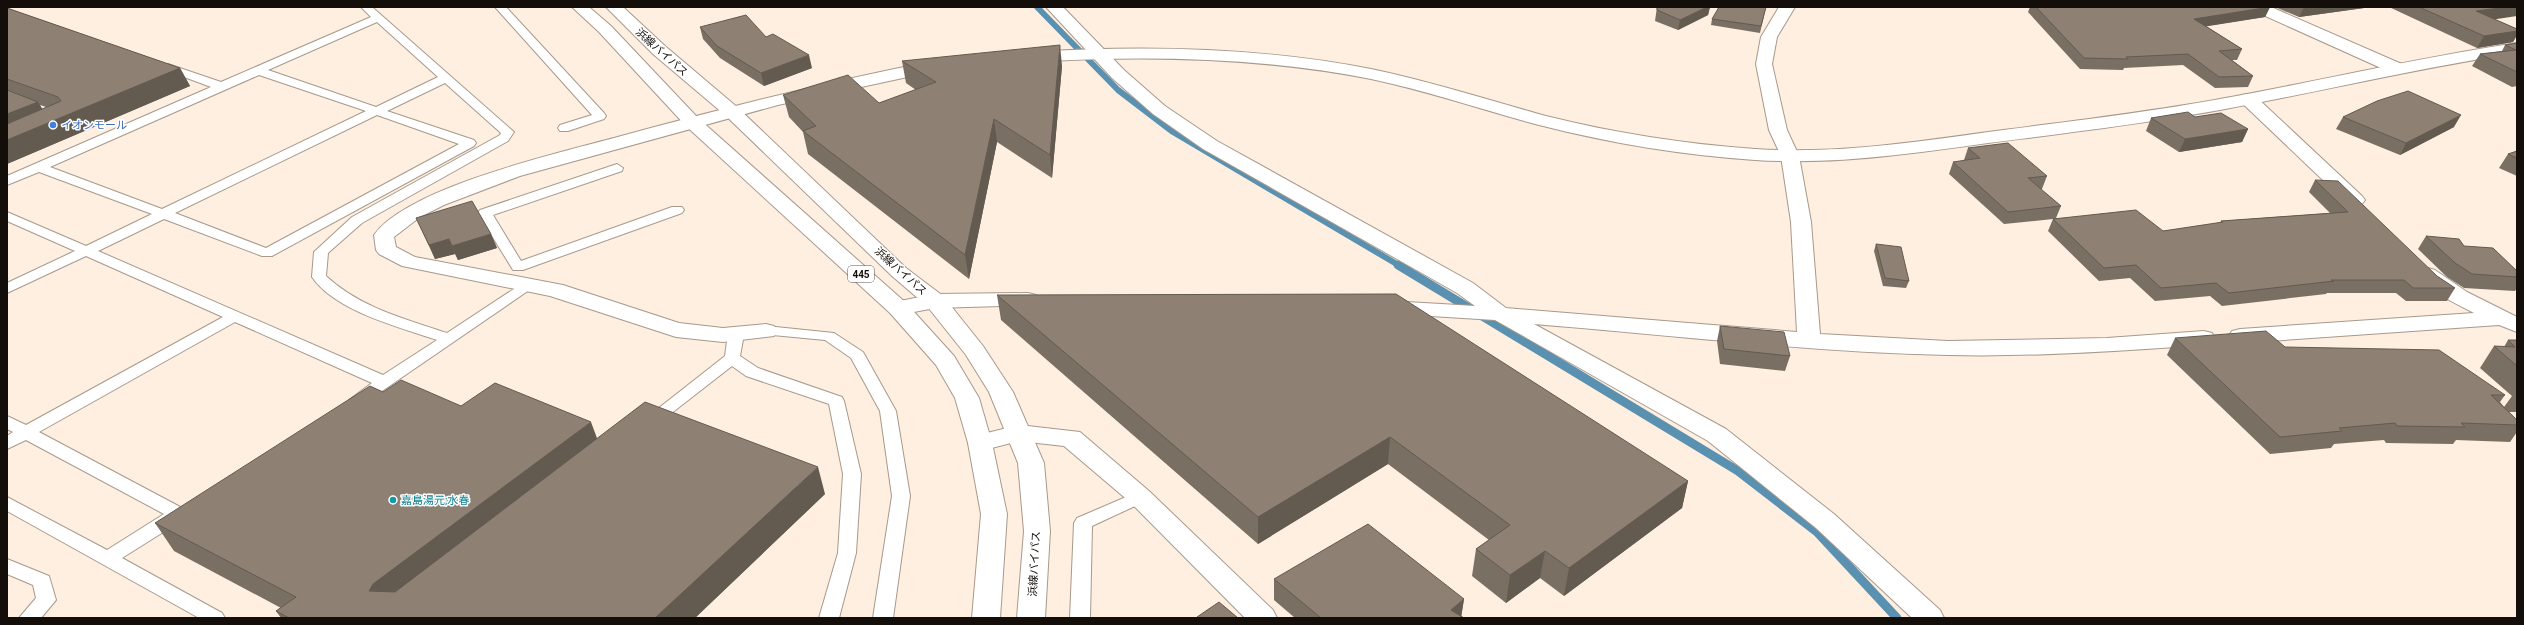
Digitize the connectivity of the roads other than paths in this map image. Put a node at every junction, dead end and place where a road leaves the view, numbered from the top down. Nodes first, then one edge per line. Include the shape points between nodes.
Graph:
1 (366, 7) edge
2 (500, 7) edge
3 (580, 7) edge
4 (614, 7) edge
5 (1054, 7) edge
6 (1787, 7) edge
7 (2258, 7) edge
8 (378, 18) junction
9 (2517, 48) edge
10 (1098, 52) junction
11 (1019, 58) edge
12 (156, 63) edge
13 (950, 64) edge
14 (2398, 69) junction
15 (259, 71) junction
16 (447, 77) junction
17 (223, 87) junction
18 (2248, 99) junction
19 (378, 110) junction
20 (731, 111) junction
21 (692, 122) junction
22 (564, 128) dead end
23 (1790, 156) junction
24 (39, 167) junction
25 (616, 168) dead end
26 (7, 181) edge
27 (677, 210) dead end
28 (2368, 213) edge
29 (161, 215) junction
30 (7, 216) edge
31 (88, 250) junction
32 (2414, 261) edge
33 (511, 273) junction
34 (531, 284) junction
35 (7, 289) edge
36 (1046, 300) edge
37 (935, 301) junction
38 (1372, 307) edge
39 (898, 308) junction
40 (1500, 314) junction
41 (236, 316) junction
42 (2509, 322) edge
43 (766, 331) joint
44 (736, 334) junction
45 (449, 339) junction
46 (1809, 340) junction
47 (732, 358) junction
48 (384, 382) junction
49 (344, 408) edge
50 (7, 422) edge
51 (638, 430) edge
52 (27, 432) junction
53 (1019, 433) junction
54 (980, 443) junction
55 (7, 444) edge
56 (1140, 497) junction
57 (7, 503) edge
58 (107, 559) junction
59 (7, 566) edge
60 (29, 618) edge
61 (215, 618) edge
62 (829, 618) edge
63 (883, 618) edge
64 (986, 618) edge
65 (1031, 618) edge
66 (1080, 618) edge
67 (1264, 618) edge
68 (1930, 618) edge

1 - 8 lane
2 - 22 lane via 600,116
3 - 21 main road, 445 via 605,29
4 - 20 main road, 浜線バイパス / 445 via 659,50
5 - 10 main road
6 - 23 main road via 1769,37 1764,64 1778,130
7 - 14 main road
8 - 15 lane
8 - 16 lane
9 - 14 main road
10 - 11 main road
10 - 23 main road via 1193,53 1262,58 1350,70 1635,141 1733,153
10 - 40 main road via 1118,74 1159,110 1210,145 1465,288
12 - 17 lane
13 - 20 main road via 858,80
14 - 18 main road
15 - 17 lane
15 - 19 lane
16 - 19 lane
16 - 45 lane via 508,132 504,138 352,224 321,252 318,278 338,296 383,316
17 - 24 lane
18 - 23 main road via 2083,126 1969,141 1885,151
18 - 28 main road
19 - 29 lane
19 - 29 lane via 470,143 267,253
20 - 21 main road
20 - 37 main road, 浜線バイパス / 445 via 900,272
21 - 33 main road via 543,164 462,191 412,214 384,235 386,250 409,262
21 - 39 main road, 445
23 - 46 main road via 1801,222
24 - 26 lane
24 - 29 lane
25 - 33 lane via 485,213
27 - 33 lane
29 - 31 lane
30 - 31 lane
31 - 35 lane
31 - 41 lane
32 - 42 main road via 2456,296
33 - 34 main road
34 - 44 main road via 676,330
34 - 45 lane
36 - 37 main road
37 - 39 main road
37 - 53 main road, 浜線バイパス / 445 via 975,351 1002,392
38 - 40 main road
39 - 54 main road, 445 via 946,361 967,398
40 - 46 main road
40 - 68 main road via 1717,435 1825,521
41 - 48 lane
41 - 52 lane
42 - 46 main road via 2108,345 1948,348
43 - 44 main road
43 - 63 lane via 828,336 852,351 858,355 888,411 901,496
44 - 47 lane
45 - 48 lane
47 - 51 lane
47 - 62 lane via 752,372 836,401 852,474 847,553
48 - 49 lane
50 - 52 lane
52 - 55 lane
52 - 58 lane via 184,510
53 - 54 main road
53 - 56 main road via 1072,438
53 - 65 main road, 浜線バイパス / 445 via 1031,463 1037,531
54 - 64 main road, 445 via 994,514
56 - 66 lane via 1083,522
56 - 67 main road
57 - 58 lane
58 - 61 lane
59 - 60 lane via 42,580 46,600

